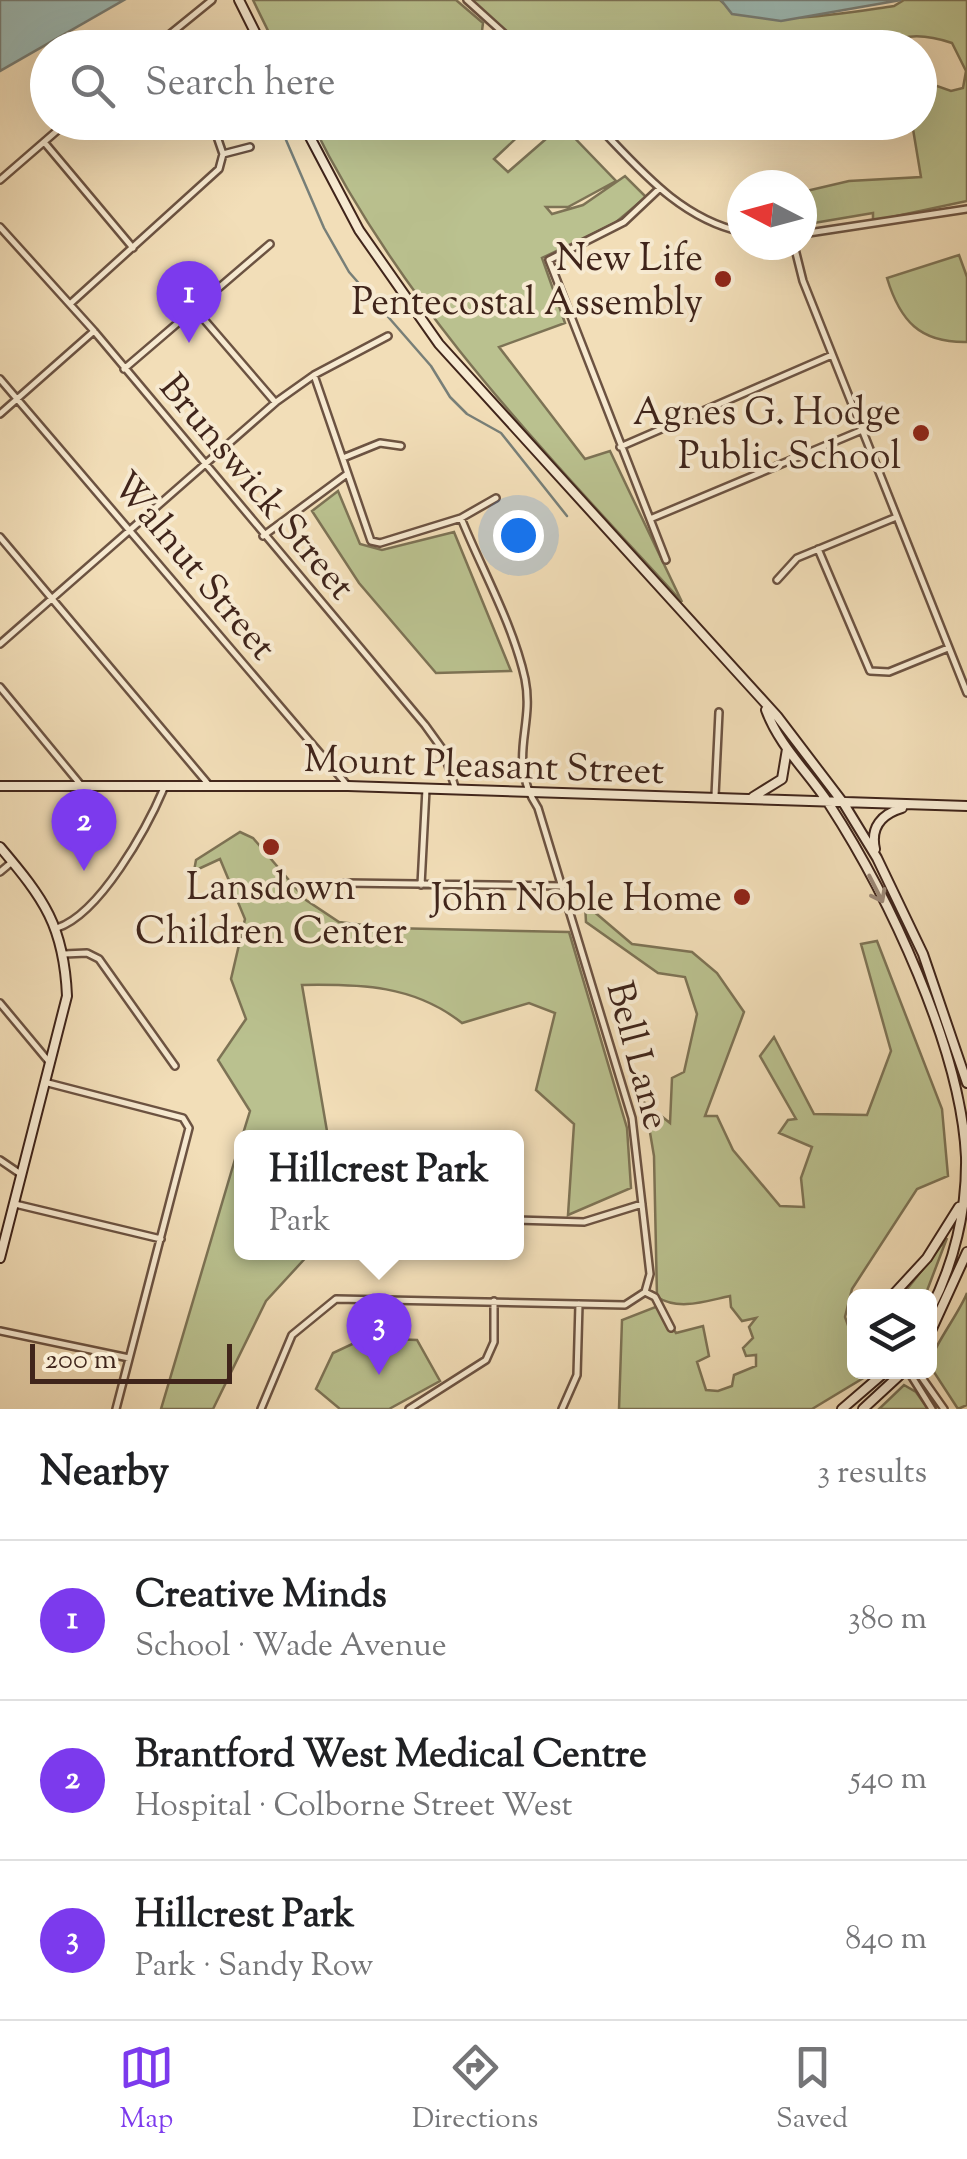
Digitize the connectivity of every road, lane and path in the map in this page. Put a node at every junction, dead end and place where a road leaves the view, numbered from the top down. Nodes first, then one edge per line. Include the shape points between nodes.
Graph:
1 (212, 0) edge
2 (239, 0) edge
3 (467, 0) edge
4 (175, 30) edge
5 (254, 30) edge
6 (500, 30) edge
7 (218, 140) edge
8 (312, 140) edge
9 (612, 140) edge
10 (44, 142) joint
11 (250, 148) dead end
12 (223, 154) junction
13 (0, 180) edge
14 (660, 188) junction
15 (967, 209) edge
16 (727, 227) edge
17 (0, 228) edge
18 (817, 232) edge
19 (270, 244) dead end
20 (134, 248) junction
21 (798, 260) edge
22 (70, 304) junction
23 (195, 310) junction
24 (94, 332) junction
25 (388, 336) dead end
26 (832, 354) junction
27 (124, 368) junction
28 (314, 375) junction
29 (0, 378) edge
30 (18, 398) junction
31 (276, 402) junction
32 (0, 414) edge
33 (860, 430) junction
34 (402, 446) dead end
35 (619, 448) junction
36 (343, 458) junction
37 (205, 467) junction
38 (347, 474) junction
39 (496, 498) dead end
40 (461, 518) junction
41 (894, 518) junction
42 (650, 519) junction
43 (131, 532) junction
44 (263, 536) junction
45 (0, 537) edge
46 (818, 548) junction
47 (666, 560) dead end
48 (777, 580) dead end
49 (52, 598) junction
50 (0, 644) edge
51 (948, 648) junction
52 (0, 687) edge
53 (967, 694) edge
54 (764, 706) junction
55 (719, 712) dead end
56 (788, 748) junction
57 (80, 784) junction
58 (165, 785) junction
59 (209, 785) junction
60 (0, 786) edge
61 (348, 786) junction
62 (426, 789) junction
63 (456, 790) junction
64 (529, 794) junction
65 (716, 799) junction
66 (744, 800) junction
67 (829, 804) junction
68 (844, 804) junction
69 (909, 806) junction
70 (967, 806) edge
71 (0, 847) edge
72 (878, 858) junction
73 (12, 862) junction
74 (0, 872) edge
75 (346, 883) dead end
76 (420, 885) junction
77 (563, 886) junction
78 (57, 928) junction
79 (64, 954) junction
80 (0, 1003) edge
81 (52, 1065) junction
82 (176, 1066) dead end
83 (48, 1082) junction
84 (967, 1083) edge
85 (0, 1160) edge
86 (22, 1175) junction
87 (963, 1199) junction
88 (15, 1204) junction
89 (642, 1204) junction
90 (524, 1220) edge
91 (160, 1239) junction
92 (967, 1252) edge
93 (0, 1258) edge
94 (898, 1289) edge
95 (645, 1292) junction
96 (937, 1294) edge
97 (494, 1301) junction
98 (578, 1304) junction
99 (937, 1318) edge
100 (671, 1328) dead end
101 (0, 1331) edge
102 (129, 1358) junction
103 (877, 1379) edge
104 (898, 1379) edge
105 (911, 1379) edge
106 (923, 1379) edge
107 (116, 1409) edge
108 (261, 1409) edge
109 (409, 1409) edge
110 (562, 1409) edge
111 (842, 1409) edge
112 (863, 1409) edge
113 (932, 1409) edge
114 (944, 1409) edge

1 - 4 street
2 - 5 main road
3 - 6 street
7 - 12 street
8 - 54 main road via 359,230 439,344
9 - 14 street
10 - 13 street
10 - 20 street
11 - 12 street
12 - 20 street via 219,169
14 - 16 street via 699,217
14 - 35 street via 624,222 549,260
15 - 18 street
17 - 22 street, Brunswick Street
19 - 23 street
20 - 22 street
21 - 26 street
22 - 24 street, Brunswick Street
23 - 27 street
23 - 31 street
24 - 27 street, Brunswick Street
24 - 30 street
25 - 28 street
26 - 33 street
26 - 35 street
27 - 37 street, Brunswick Street
28 - 31 street
28 - 36 street
29 - 30 street, Walnut Street
30 - 32 street
30 - 43 street, Walnut Street
31 - 37 street
33 - 41 street
33 - 42 street
34 - 36 street via 380,443
35 - 42 street
36 - 38 street
37 - 43 street
37 - 44 street, Brunswick Street
38 - 40 street via 368,537 380,543
38 - 44 street
39 - 40 street
40 - 64 street, Bell Lane via 526,683 522,782
41 - 46 street
41 - 51 street
42 - 47 street
43 - 49 street
43 - 61 street, Walnut Street
44 - 63 street, Brunswick Street via 443,750
45 - 49 street
46 - 48 street via 791,562
46 - 51 street via 870,671 889,672
49 - 50 street
49 - 59 street
51 - 53 street
52 - 57 street
54 - 56 main road
54 - 68 main road
55 - 65 street
56 - 66 main road via 782,780
56 - 67 main road
57 - 58 main road, Mount Pleasant Street
57 - 60 main road, Mount Pleasant Street
58 - 59 main road, Mount Pleasant Street
58 - 78 street via 130,853 76,920
59 - 61 main road, Mount Pleasant Street
61 - 62 main road, Mount Pleasant Street
62 - 63 main road, Mount Pleasant Street
62 - 76 street
63 - 64 main road, Mount Pleasant Street
64 - 65 main road, Mount Pleasant Street
64 - 77 street, Bell Lane
65 - 66 main road, Mount Pleasant Street
66 - 67 main road, Mount Pleasant Street
67 - 68 main road, Mount Pleasant Street
67 -> 87 main road via 891,919 928,1006 962,1125
68 - 69 main road, Mount Pleasant Street
68 - 72 main road
69 - 70 main road, Mount Pleasant Street
69 - 72 main road via 875,828
71 - 73 main road
72 - 84 main road via 937,990
73 - 74 street
73 - 78 main road
75 - 76 street
76 - 77 street
77 - 89 street, Bell Lane via 632,1118
78 - 79 main road
79 - 81 main road via 65,1015
79 - 82 street via 99,959
80 - 81 street
81 - 83 main road
83 - 86 main road
83 - 91 street via 183,1118 190,1128
85 - 86 street
86 - 88 main road
87 - 94 main road via 927,1258
87 - 96 main road
88 - 91 street
88 - 93 main road
89 - 90 street via 584,1222
89 - 95 street, Bell Lane via 650,1274
91 - 102 street
92 - 99 main road
95 - 98 street via 625,1305
95 - 100 street via 653,1294
97 - 98 street
97 - 108 street via 336,1299 292,1335
97 - 109 street via 494,1342 486,1360
98 - 110 street via 577,1374
101 - 102 street
102 - 107 street
103 - 111 main road
104 - 112 main road
105 - 113 street
106 - 114 street

